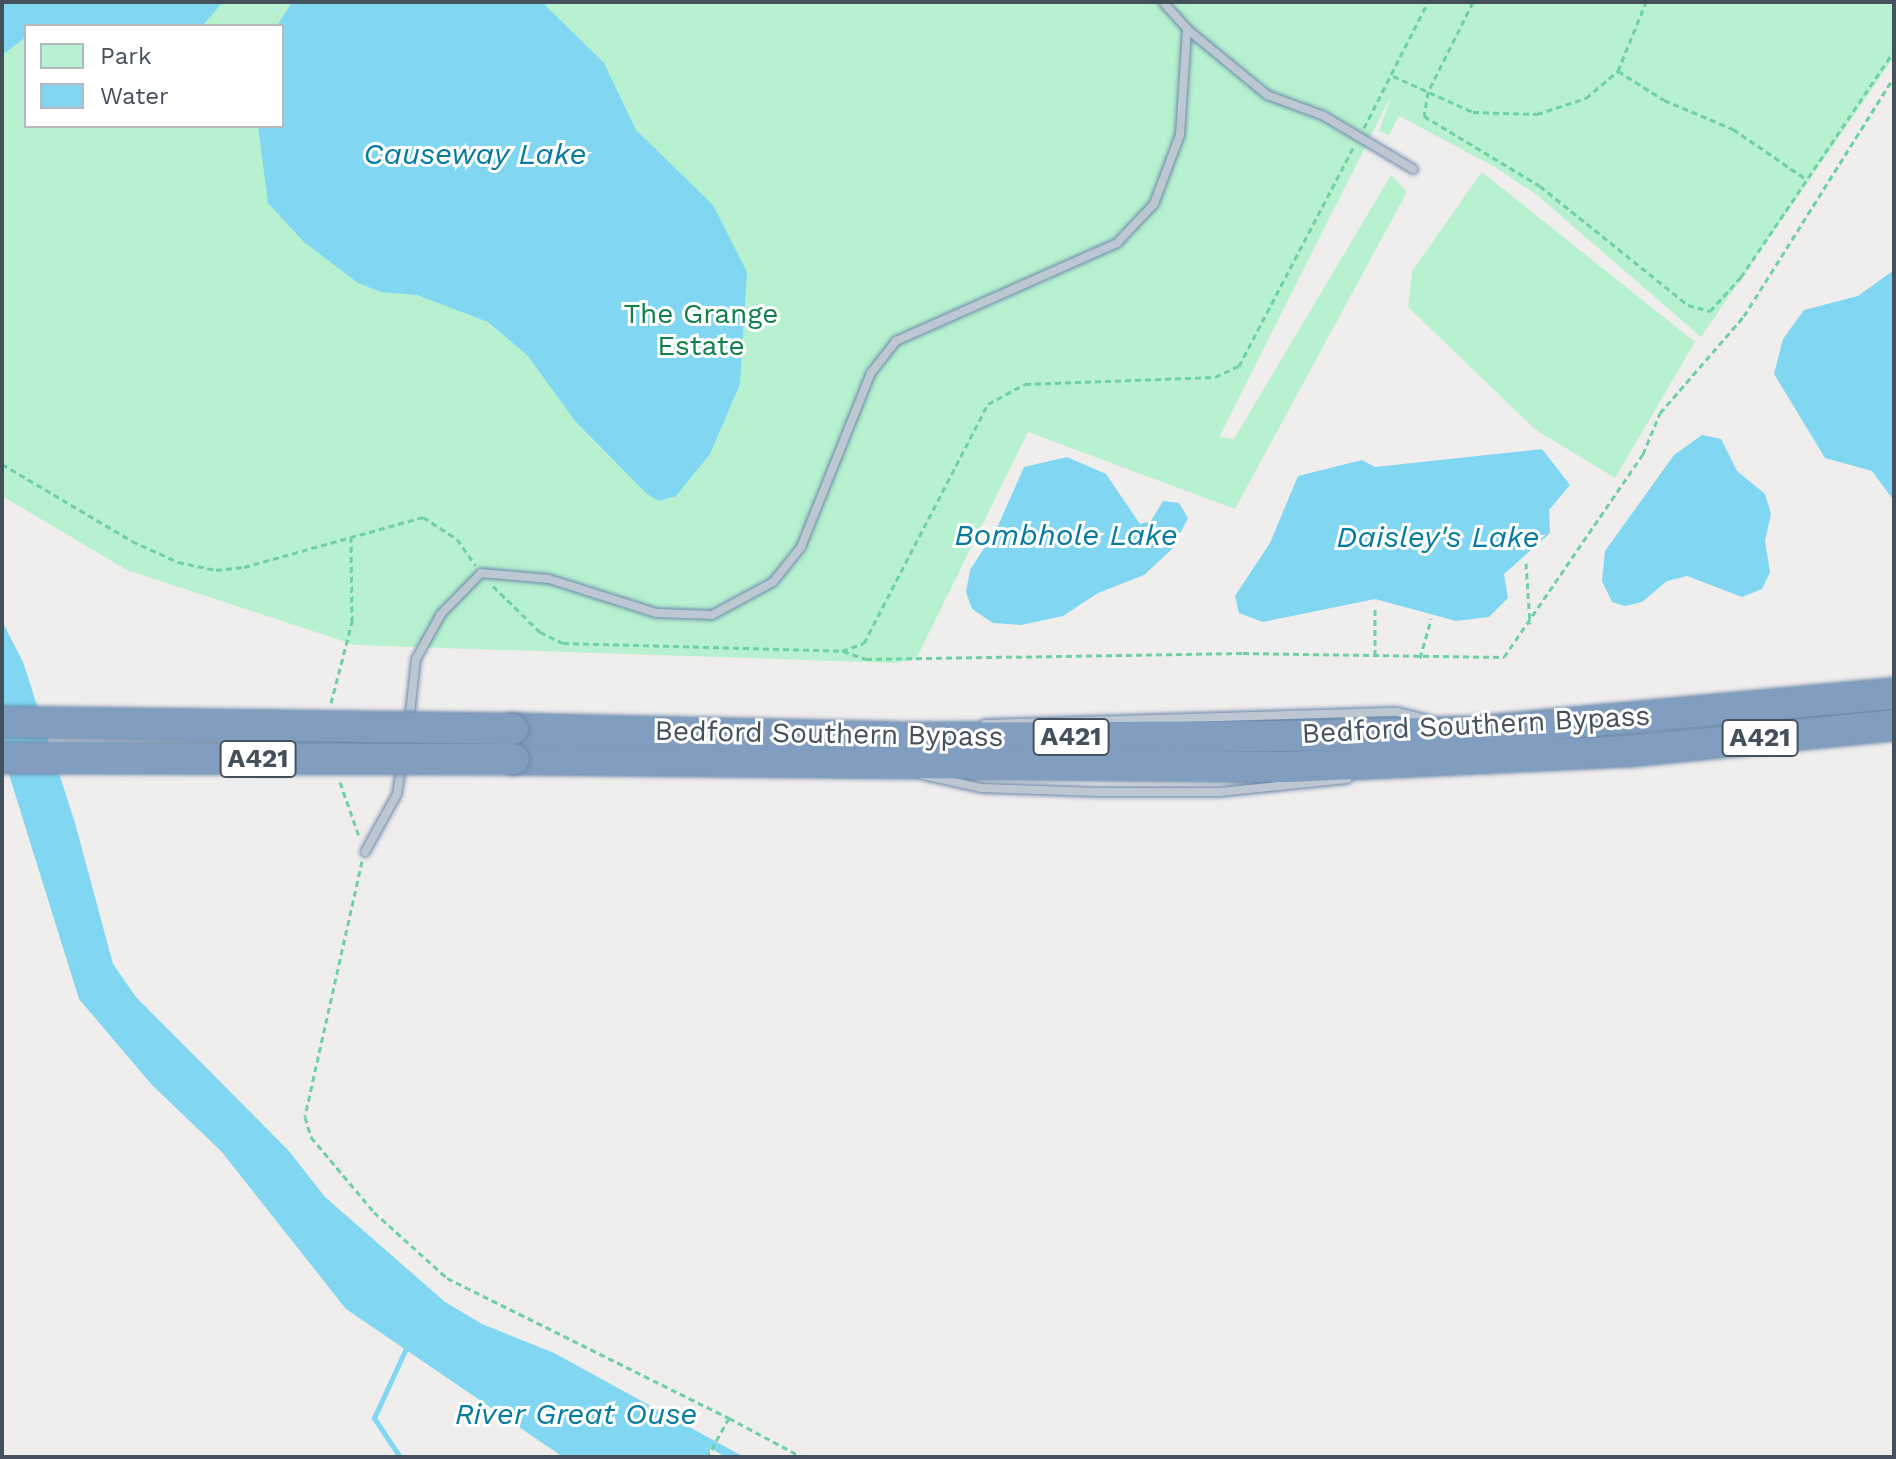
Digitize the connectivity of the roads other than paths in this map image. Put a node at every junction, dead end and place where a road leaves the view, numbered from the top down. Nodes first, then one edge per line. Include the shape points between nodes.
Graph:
1 (1163, 2) edge
2 (1187, 29) junction
3 (1413, 169) dead end
4 (1891, 694) edge
5 (2, 722) edge
6 (1892, 726) edge
7 (406, 738) dead end
8 (404, 752) dead end
9 (901, 752) junction
10 (2, 758) edge
11 (365, 852) road end

1 - 2 lane
2 - 3 lane via 1267,95 1324,116
2 - 7 lane via 1180,135 1154,204 1117,243 896,341 871,373 801,547 773,582 712,615 656,613 549,579 481,573 441,614 416,659
4 - 9 highway, Bedford Southern Bypass / A421 via 1473,732
5 - 9 highway, Bedford Southern Bypass / A421, bridge via 513,729
6 - 9 highway, Bedford Southern Bypass / A421 via 1630,751 1288,767
8 - 11 lane via 397,794
9 - 10 highway, Bedford Southern Bypass / A421, bridge via 514,759

